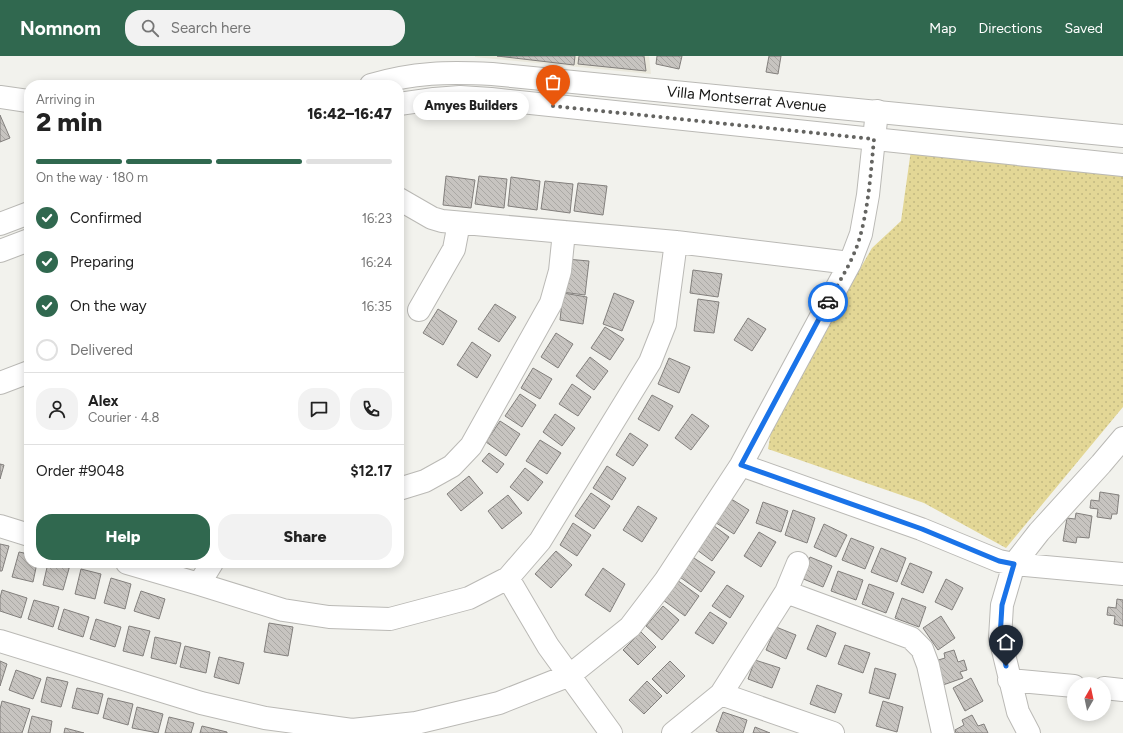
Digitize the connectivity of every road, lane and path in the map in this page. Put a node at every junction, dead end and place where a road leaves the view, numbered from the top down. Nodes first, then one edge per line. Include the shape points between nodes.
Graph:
1 (386, 80) edge
2 (0, 97) edge
3 (24, 100) edge
4 (404, 103) edge
5 (877, 111) junction
6 (1123, 136) edge
7 (874, 139) junction
8 (1123, 165) edge
9 (404, 202) edge
10 (24, 215) edge
11 (459, 223) junction
12 (0, 224) edge
13 (564, 232) junction
14 (24, 242) edge
15 (676, 242) junction
16 (0, 251) edge
17 (850, 263) junction
18 (419, 310) dead end
19 (1123, 438) edge
20 (1102, 464) junction
21 (741, 465) junction
22 (1123, 466) edge
23 (404, 487) edge
24 (0, 526) edge
25 (24, 533) edge
26 (798, 563) dead end
27 (1014, 564) junction
28 (144, 568) edge
29 (209, 568) edge
30 (1123, 574) edge
31 (508, 578) junction
32 (199, 584) junction
33 (786, 592) junction
34 (0, 641) edge
35 (570, 675) junction
36 (1009, 680) junction
37 (1067, 685) edge
38 (1111, 689) edge
39 (1123, 690) edge
40 (722, 694) junction
41 (611, 733) edge
42 (673, 733) edge
43 (833, 733) edge
44 (943, 733) edge
45 (1030, 733) edge

1 - 5 street, Villa Montserrat Avenue via 452,72 485,74
2 - 3 street
4 - 7 street, Villa Montserrat Avenue via 460,97
5 - 6 street, Villa Montserrat Avenue
5 - 7 street
7 - 8 street, Villa Montserrat Avenue
7 - 17 street via 863,226
9 - 11 street via 432,218
10 - 12 street
11 - 13 street
11 - 18 street via 454,249
13 - 15 street
13 - 23 street via 560,271 551,303 471,446 452,466 425,481
14 - 16 street
15 - 17 street
15 - 31 street via 665,324 650,362 540,541
17 - 21 street
19 - 20 street
20 - 22 street
20 - 27 street via 1039,532
21 - 27 street via 922,529 999,561
21 - 35 street via 665,581 630,627
24 - 25 street
26 - 33 street
27 - 30 street
27 - 36 street via 1002,605 1000,638
28 - 32 street
29 - 32 street
31 - 32 street via 470,598 390,619 329,617 283,610
31 - 35 street via 548,646
33 - 40 street
33 - 44 street via 911,638 922,649 928,665
34 - 35 street via 201,703 265,718 352,730 416,723 498,703
35 - 41 street
36 - 37 street
36 - 45 street via 1018,712
38 - 39 street
40 - 42 street
40 - 43 street

